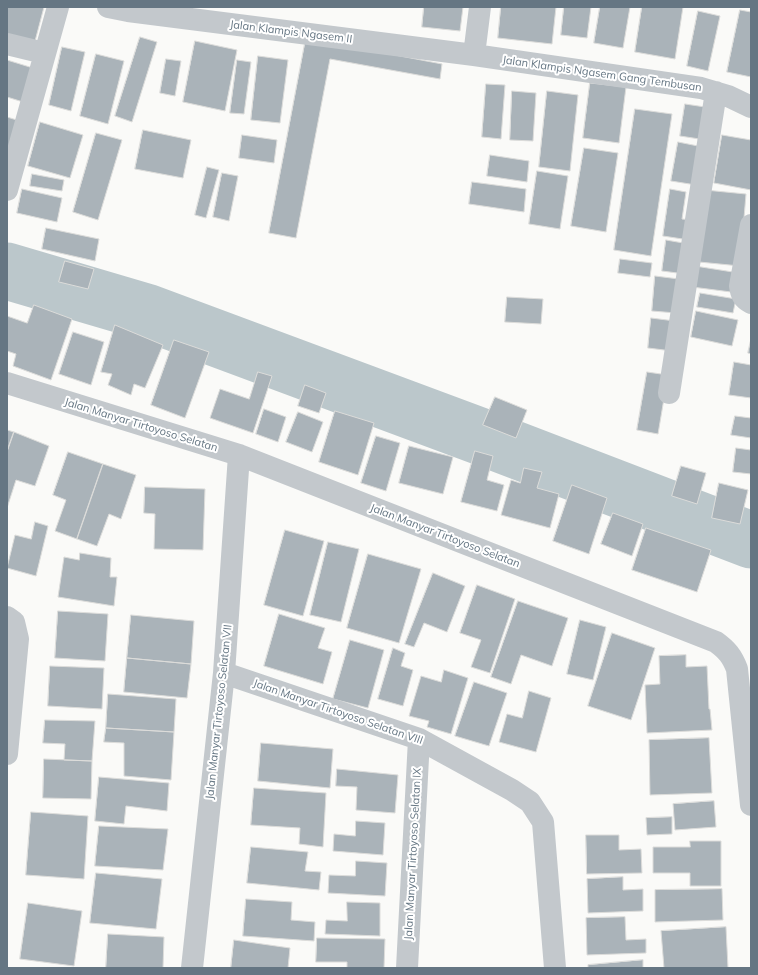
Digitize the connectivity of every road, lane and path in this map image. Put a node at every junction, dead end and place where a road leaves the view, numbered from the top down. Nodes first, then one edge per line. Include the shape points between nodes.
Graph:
1 (58, 7) edge
2 (108, 7) edge
3 (480, 7) edge
4 (7, 44) edge
5 (44, 53) junction
6 (474, 55) junction
7 (716, 92) junction
8 (751, 107) edge
9 (7, 190) edge
10 (751, 225) edge
11 (751, 303) edge
12 (7, 383) edge
13 (669, 393) dead end
14 (239, 455) junction
15 (7, 617) edge
16 (224, 673) junction
17 (419, 739) junction
18 (7, 754) edge
19 (751, 806) edge
20 (192, 968) edge
21 (407, 968) edge
22 (555, 968) edge

1 - 5 street
2 - 6 street, Jalan Klampis Ngasem II
3 - 6 street
4 - 5 street
5 - 9 street
6 - 7 street, Jalan Klampis Ngasem Gang Tembusan
7 - 8 street, Jalan Klampis Ngasem Gang Tembusan
7 - 13 street
10 - 11 street via 740,286 741,294
12 - 14 street, Jalan Manyar Tirtoyoso Selatan
14 - 16 street, Jalan Manyar Tirtoyoso Selatan VII
14 - 19 street, Jalan Manyar Tirtoyoso Selatan via 726,648 737,669
15 - 18 street via 14,622 18,639
16 - 17 street, Jalan Manyar Tirtoyoso Selatan VIII
16 - 20 street, Jalan Manyar Tirtoyoso Selatan VII
17 - 21 street, Jalan Manyar Tirtoyoso Selatan IX
17 - 22 street, Jalan Manyar Tirtoyoso Selatan VIII via 530,802 543,822

